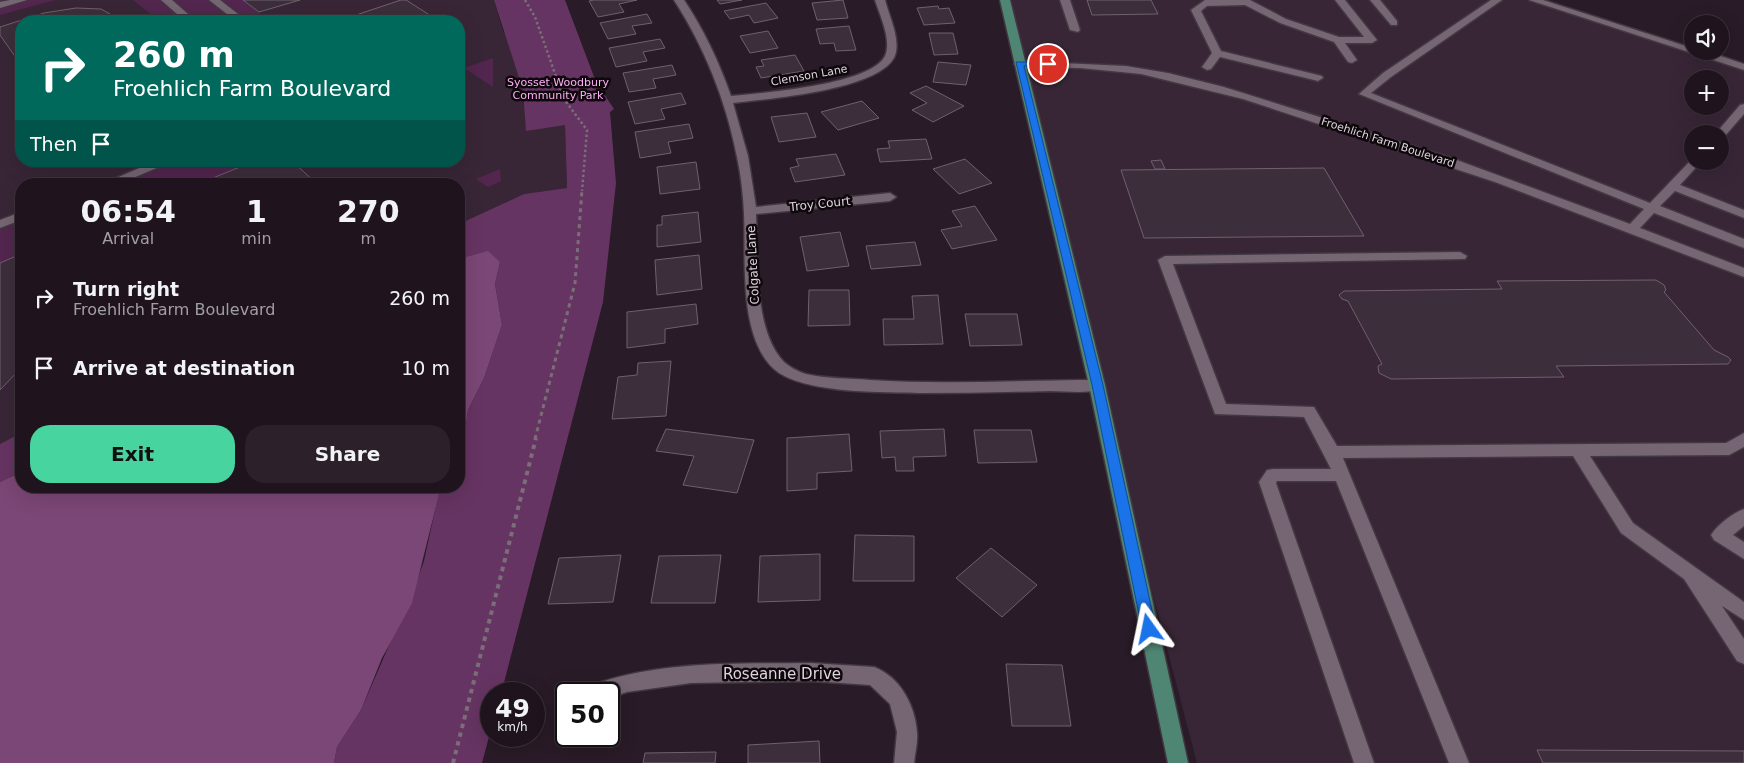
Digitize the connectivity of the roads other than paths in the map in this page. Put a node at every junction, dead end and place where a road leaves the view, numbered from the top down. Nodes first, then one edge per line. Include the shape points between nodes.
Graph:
1 (22, 0) edge
2 (166, 0) edge
3 (214, 0) edge
4 (679, 0) edge
5 (880, 0) edge
6 (1005, 0) edge
7 (1065, 0) edge
8 (1340, 0) edge
9 (1375, 0) edge
10 (1497, 0) edge
11 (1534, 0) edge
12 (0, 5) edge
13 (184, 15) edge
14 (234, 15) edge
15 (1394, 23) dead end
16 (1075, 30) dead end
17 (1338, 40) junction
18 (1684, 48) edge
19 (1217, 53) junction
20 (1352, 60) dead end
21 (1722, 60) edge
22 (1019, 64) junction
23 (1207, 67) dead end
24 (1744, 67) edge
25 (1318, 78) dead end
26 (726, 100) junction
27 (1744, 107) edge
28 (1729, 125) edge
29 (152, 167) edge
30 (1688, 170) edge
31 (123, 178) edge
32 (1673, 186) junction
33 (890, 197) dead end
34 (1654, 207) junction
35 (750, 211) junction
36 (1744, 214) edge
37 (15, 218) edge
38 (0, 224) edge
39 (1632, 229) junction
40 (1744, 244) edge
41 (1460, 256) dead end
42 (1744, 273) edge
43 (1097, 385) junction
44 (1744, 438) edge
45 (1577, 450) junction
46 (1332, 452) junction
47 (1340, 475) junction
48 (1744, 516) edge
49 (1744, 552) edge
50 (1687, 570) junction
51 (1744, 612) edge
52 (1744, 655) edge
53 (620, 686) edge
54 (904, 763) edge
55 (1178, 763) edge
56 (1364, 763) edge
57 (1459, 763) edge

1 - 12 street
2 - 13 street
3 - 14 street
4 - 26 street, Colgate Lane via 716,68
5 - 26 street, Clemson Lane via 891,48 889,60 882,68 848,82
6 - 22 main road
7 - 16 street
8 - 17 street via 1372,40
9 - 15 street
10 - 34 street via 1364,94
11 - 18 street
17 - 19 street via 1283,21 1247,2 1205,3 1196,10
17 - 20 street
19 - 23 street
19 - 25 street
21 - 24 street
22 - 39 street, Froehlich Farm Boulevard via 1141,71 1252,99 1443,159
22 - 43 main road
26 - 35 street, Colgate Lane via 739,140
27 - 28 street
29 - 31 street
30 - 32 street
32 - 34 street
32 - 36 street
33 - 35 street, Troy Court
34 - 39 street
34 - 40 street
35 - 43 street, Colgate Lane via 754,308 769,354 794,376 877,386
37 - 38 street
39 - 42 street, Froehlich Farm Boulevard
41 - 46 street via 1165,260 1220,410 1309,411
43 - 55 main road
44 - 45 street via 1729,449
45 - 46 street
45 - 50 street via 1627,528
46 - 47 street
47 - 56 street via 1273,475 1267,482
47 - 57 street
48 - 49 street via 1720,536
50 - 51 street
50 - 52 street
53 - 54 street, Roseanne Drive via 691,674 811,672 874,676 899,699 907,732

